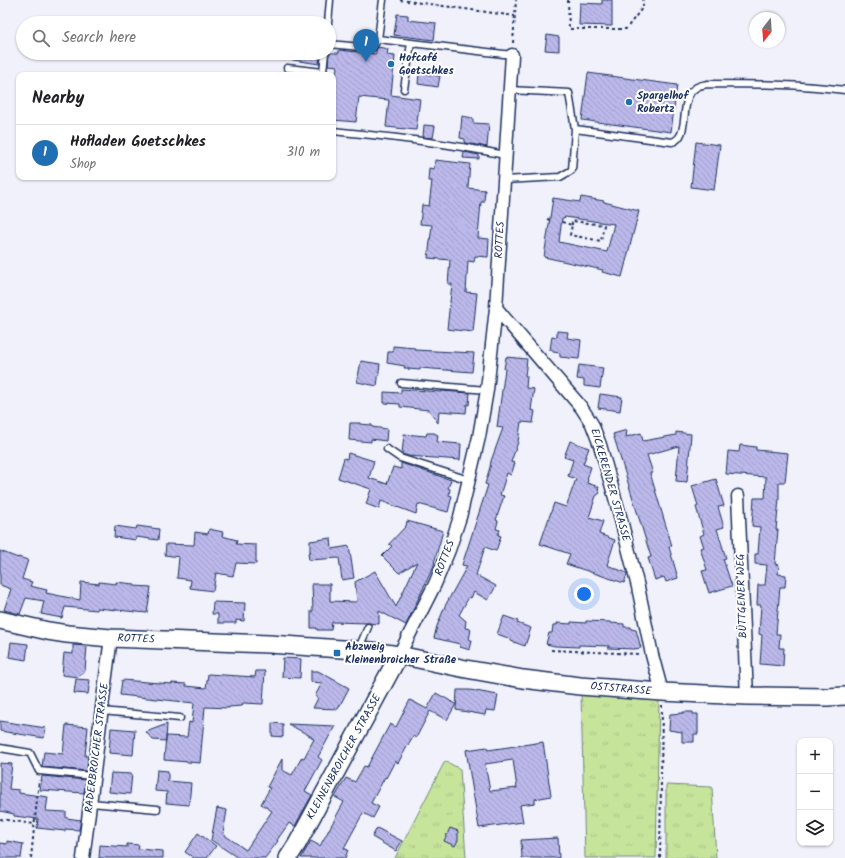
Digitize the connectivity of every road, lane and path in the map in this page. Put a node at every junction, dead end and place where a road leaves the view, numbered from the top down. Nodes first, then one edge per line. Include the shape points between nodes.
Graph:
1 (330, 0) edge
2 (383, 0) edge
3 (400, 0) edge
4 (516, 0) edge
5 (568, 0) edge
6 (643, 0) edge
7 (329, 16) edge
8 (515, 16) junction
9 (378, 39) junction
10 (411, 43) junction
11 (336, 45) edge
12 (512, 55) junction
13 (324, 60) edge
14 (288, 68) dead end
15 (323, 72) edge
16 (323, 72) edge
17 (404, 88) dead end
18 (509, 90) junction
19 (845, 90) edge
20 (576, 129) junction
21 (336, 131) edge
22 (505, 155) junction
23 (504, 180) junction
24 (562, 222) dead end
25 (572, 225) junction
26 (496, 308) junction
27 (401, 383) dead end
28 (487, 390) junction
29 (387, 449) dead end
30 (469, 480) junction
31 (738, 496) dead end
32 (0, 620) edge
33 (368, 627) dead end
34 (111, 638) junction
35 (358, 650) junction
36 (551, 650) dead end
37 (399, 655) junction
38 (652, 655) junction
39 (662, 692) junction
40 (747, 696) junction
41 (845, 696) edge
42 (101, 711) junction
43 (180, 718) dead end
44 (0, 748) edge
45 (39, 771) junction
46 (94, 776) junction
47 (91, 803) junction
48 (157, 809) dead end
49 (0, 819) edge
50 (34, 824) junction
51 (31, 858) edge
52 (83, 858) edge
53 (288, 858) edge
54 (660, 858) edge

1 - 7 lane
2 - 9 lane
3 - 8 path
4 - 8 path
5 - 6 path via 569,29 626,29 643,8
8 - 12 path
9 - 10 lane
9 - 11 lane via 372,48
10 - 12 lane
10 - 17 lane
12 - 18 street, ROTTES
13 - 15 lane
14 - 16 lane
18 - 20 lane via 569,93
18 - 22 street, ROTTES
19 - 20 lane via 790,85 700,86 689,95 682,132 678,139 672,142
20 - 23 lane via 572,170 560,177
21 - 22 lane via 430,142
22 - 23 street, ROTTES
23 - 26 street, ROTTES
24 - 25 path
25 - 25 path via 570,235 601,241 604,224 572,221
26 - 28 street, ROTTES
26 - 38 street, EICKERENDER STRASSE via 581,407 592,424 619,512
27 - 28 lane
28 - 30 street, ROTTES
29 - 30 lane via 400,458
30 - 37 street, ROTTES via 460,517 442,568
31 - 40 street, BÜTTGENER WEG
32 - 34 street, ROTTES via 48,631
33 - 35 lane
34 - 35 street, ROTTES
34 - 42 street, RADERBROICHER STRASSE
35 - 37 street, ROTTES
36 - 38 path
37 - 39 street, OSTSTRASSE via 523,679
37 - 53 street, KLEINENBROICHER STRASSE
38 - 39 street, EICKERENDER STRASSE
39 - 40 street, OSTSTRASSE
39 - 54 path
40 - 41 street, OSTSTRASSE
42 - 43 lane
42 - 46 street, RADERBROICHER STRASSE
44 - 45 lane via 30,753
45 - 46 lane
45 - 50 path
46 - 47 street, RADERBROICHER STRASSE
47 - 48 lane
47 - 52 street, RADERBROICHER STRASSE
49 - 50 path
50 - 51 path

